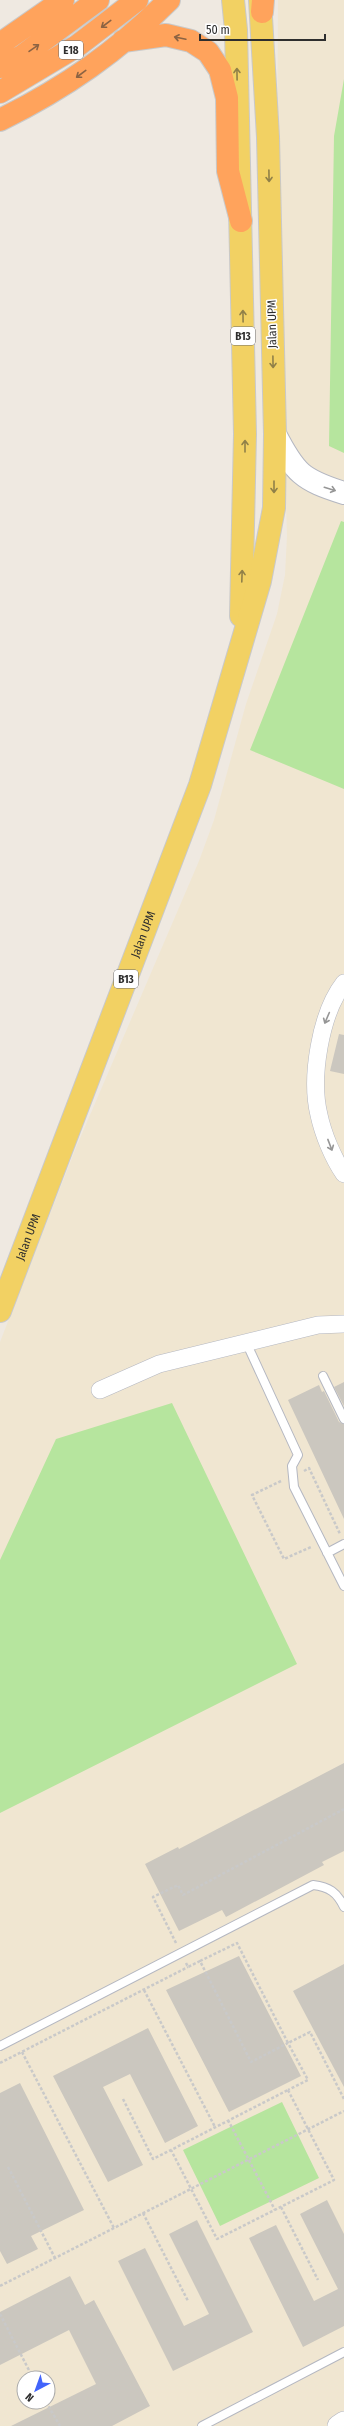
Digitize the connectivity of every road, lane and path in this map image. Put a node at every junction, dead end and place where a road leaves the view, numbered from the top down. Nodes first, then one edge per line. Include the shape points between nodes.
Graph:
1 (63, 0) edge
2 (98, 0) edge
3 (137, 0) edge
4 (169, 0) edge
5 (233, 0) edge
6 (262, 4) edge
7 (122, 41) junction
8 (0, 44) edge
9 (0, 68) edge
10 (0, 92) edge
11 (0, 120) edge
12 (240, 221) junction
13 (275, 434) junction
14 (344, 493) edge
15 (240, 643) junction
16 (344, 984) edge
17 (344, 1174) edge
18 (0, 1311) edge
19 (344, 1324) edge
20 (246, 1342) junction
21 (323, 1376) dead end
22 (100, 1390) dead end
23 (344, 1420) edge
24 (344, 1544) edge
25 (327, 1553) junction
26 (344, 1586) edge
27 (344, 1809) edge
28 (178, 1885) dead end
29 (344, 1907) edge
30 (200, 1962) dead end
31 (188, 1967) dead end
32 (144, 1990) junction
33 (237, 2035) dead end
34 (288, 2043) junction
35 (0, 2046) edge
36 (22, 2052) junction
37 (0, 2063) edge
38 (288, 2090) junction
39 (123, 2099) dead end
40 (344, 2099) edge
41 (344, 2111) edge
42 (228, 2120) junction
43 (215, 2127) junction
44 (308, 2129) junction
45 (171, 2150) junction
46 (248, 2159) junction
47 (8, 2167) dead end
48 (191, 2188) junction
49 (281, 2207) junction
50 (274, 2210) junction
51 (143, 2213) junction
52 (114, 2228) junction
53 (54, 2258) junction
54 (318, 2280) dead end
55 (1, 2284) edge
56 (188, 2301) dead end
57 (0, 2314) edge
58 (344, 2352) edge
59 (29, 2370) edge
60 (51, 2410) edge
61 (344, 2422) edge
62 (60, 2426) edge
63 (202, 2426) edge
64 (338, 2426) edge

1 - 8 highway
9 -> 2 highway, E18 via 47,39
3 -> 10 highway, E18 via 77,46
4 - 7 highway
12 -> 5 main road, Jalan UPM / B13 via 236,30
6 -> 13 main road, Jalan UPM / B13
7 -> 11 highway via 79,77 41,100
12 -> 7 highway via 228,171 227,98 220,70 208,52 191,40 166,35
15 -> 12 main road, Jalan UPM / B13 via 245,448
13 -> 14 main road via 291,465 315,484
13 -> 15 main road, Jalan UPM / B13 via 274,508 260,582
15 - 18 main road, Jalan UPM / B13 via 200,785
16 -> 17 street via 337,992 322,1028 316,1067 319,1115
19 - 20 street via 318,1325
20 - 22 street via 159,1364
20 - 25 lane via 298,1455 292,1466 294,1487
21 - 23 lane
24 - 25 lane
25 - 26 lane
27 - 28 path via 183,1895
29 - 35 lane via 340,1898 328,1887 313,1885
30 - 34 path via 237,1943
31 - 32 path
32 - 36 path
32 - 43 path
33 - 34 path via 251,2062
34 - 38 path via 308,2080
34 - 40 path via 310,2032
36 - 37 path
36 - 52 path
38 - 42 path
38 - 44 path
39 - 45 path via 153,2158
41 - 44 path
42 - 43 path
42 - 46 path
43 - 45 path
44 - 46 path
44 - 49 path via 334,2180
45 - 48 path
46 - 48 path
46 - 50 path
47 - 53 path
48 - 50 path via 218,2240
48 - 51 path
49 - 50 path
49 - 54 path
51 - 52 path
51 - 56 path
52 - 53 path
53 - 55 path
57 - 59 path
58 - 63 lane
60 - 62 path
61 - 64 street

